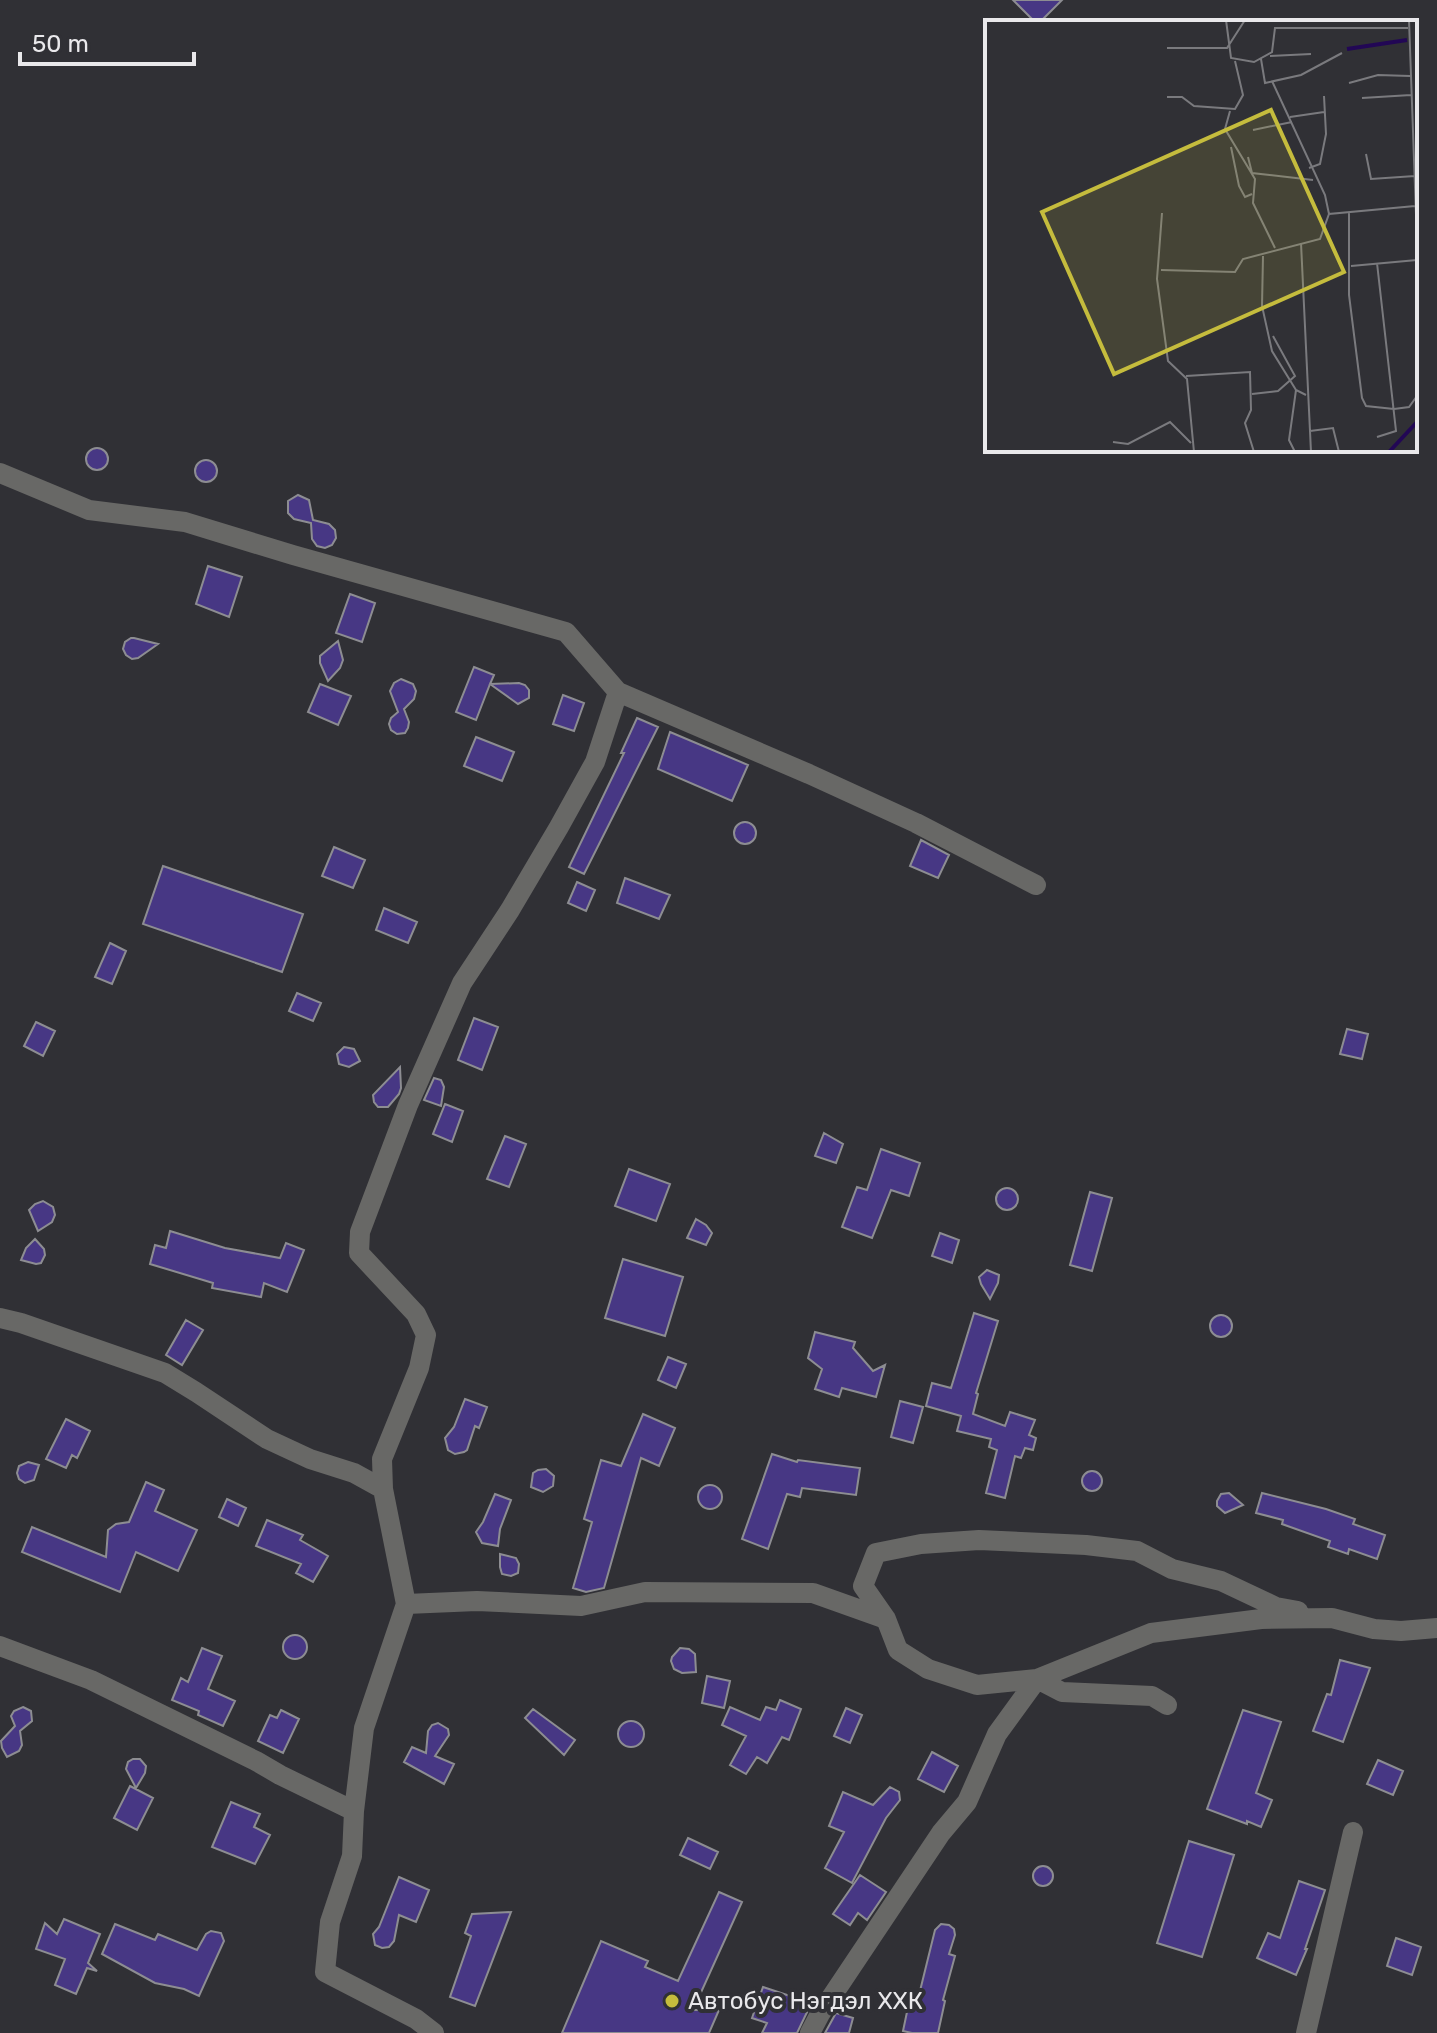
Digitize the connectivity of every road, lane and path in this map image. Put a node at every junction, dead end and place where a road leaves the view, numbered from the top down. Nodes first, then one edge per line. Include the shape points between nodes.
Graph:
1 (0, 473) edge
2 (618, 692) junction
3 (1036, 885) dead end
4 (0, 1318) edge
5 (383, 1489) junction
6 (406, 1604) junction
7 (1332, 1618) junction
8 (886, 1619) junction
9 (1437, 1628) edge
10 (0, 1646) edge
11 (1037, 1679) junction
12 (1167, 1705) dead end
13 (354, 1811) junction
14 (1353, 1832) dead end
15 (434, 2033) edge
16 (810, 2033) edge
17 (1306, 2033) edge

1 - 2 street via 89,510 185,522 566,632
2 - 3 street via 889,811
2 - 5 street via 595,762 462,983 360,1232 359,1253 416,1314 426,1335 419,1368 382,1459
4 - 5 street via 165,1373 267,1439
5 - 6 street
6 - 8 street via 581,1606 645,1592 813,1593
6 - 13 street via 364,1728
7 - 8 street via 1276,1607 1137,1551 979,1540 876,1553 863,1586
7 - 9 street via 1374,1629
7 - 11 street via 1261,1619 1151,1633
8 - 11 street via 898,1650 928,1669 977,1685
10 - 13 street via 91,1680
11 - 12 street via 1062,1692 1152,1696
11 - 16 street via 997,1734 967,1802 941,1833
13 - 15 street via 352,1856 330,1922 325,1972
14 - 17 street

